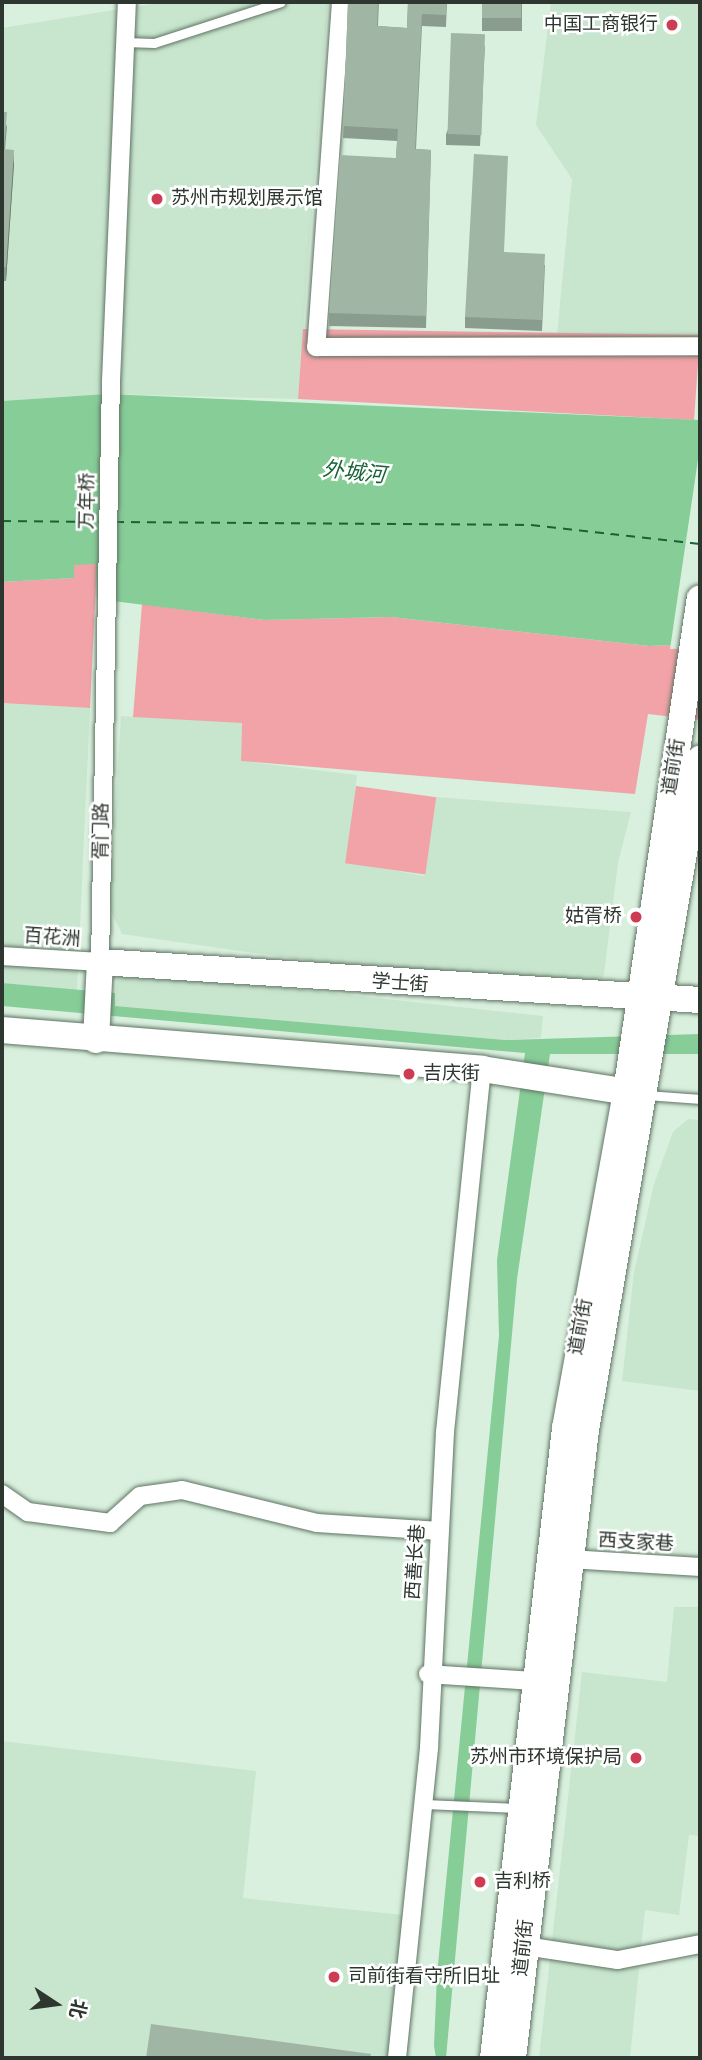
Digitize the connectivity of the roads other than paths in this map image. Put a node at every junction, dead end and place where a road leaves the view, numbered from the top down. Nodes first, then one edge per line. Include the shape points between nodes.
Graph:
1 (127, 2) edge
2 (281, 2) edge
3 (341, 2) edge
4 (125, 42) junction
5 (700, 346) edge
6 (700, 599) edge
7 (106, 622) joint
8 (700, 759) edge
9 (2, 956) edge
10 (99, 972) junction
11 (700, 1000) edge
12 (648, 1012) junction
13 (2, 1030) edge
14 (96, 1035) junction
15 (482, 1069) junction
16 (637, 1094) junction
17 (700, 1099) edge
18 (2, 1494) edge
19 (440, 1531) junction
20 (569, 1559) junction
21 (700, 1567) edge
22 (428, 1674) junction
23 (533, 1681) junction
24 (423, 1804) junction
25 (520, 1809) junction
26 (700, 1944) edge
27 (525, 1946) junction
28 (397, 2058) edge
29 (493, 2058) edge
30 (513, 2058) edge

1 - 4 street, 万年桥
2 - 4 lane via 154,43
3 - 5 street via 316,348
4 - 7 street, 万年桥
6 - 12 main road, 道前街
7 - 10 street, 胥门路
8 - 12 main road, 道前街
9 - 10 street, 百花洲
10 - 12 main road, 学士街
10 - 14 main road, 胥门路
11 - 12 main road, 学士街
12 - 16 main road, 道前街
13 - 14 main road
14 - 15 main road
15 - 16 main road
15 - 19 street, 西善长巷
16 - 17 lane
16 - 20 main road, 道前街
16 - 23 main road, 道前街 via 580,1328
18 - 19 street via 28,1512 110,1523 140,1496 182,1490 317,1523
19 - 22 street, 西善长巷
20 - 21 street, 西支家巷
20 - 27 main road, 道前街
22 - 23 street
22 - 24 street, 西善长巷
23 - 25 main road, 道前街
24 - 25 lane
24 - 28 street, 西善长巷
25 - 29 main road, 道前街
26 - 27 street via 618,1960
27 - 30 main road, 道前街

